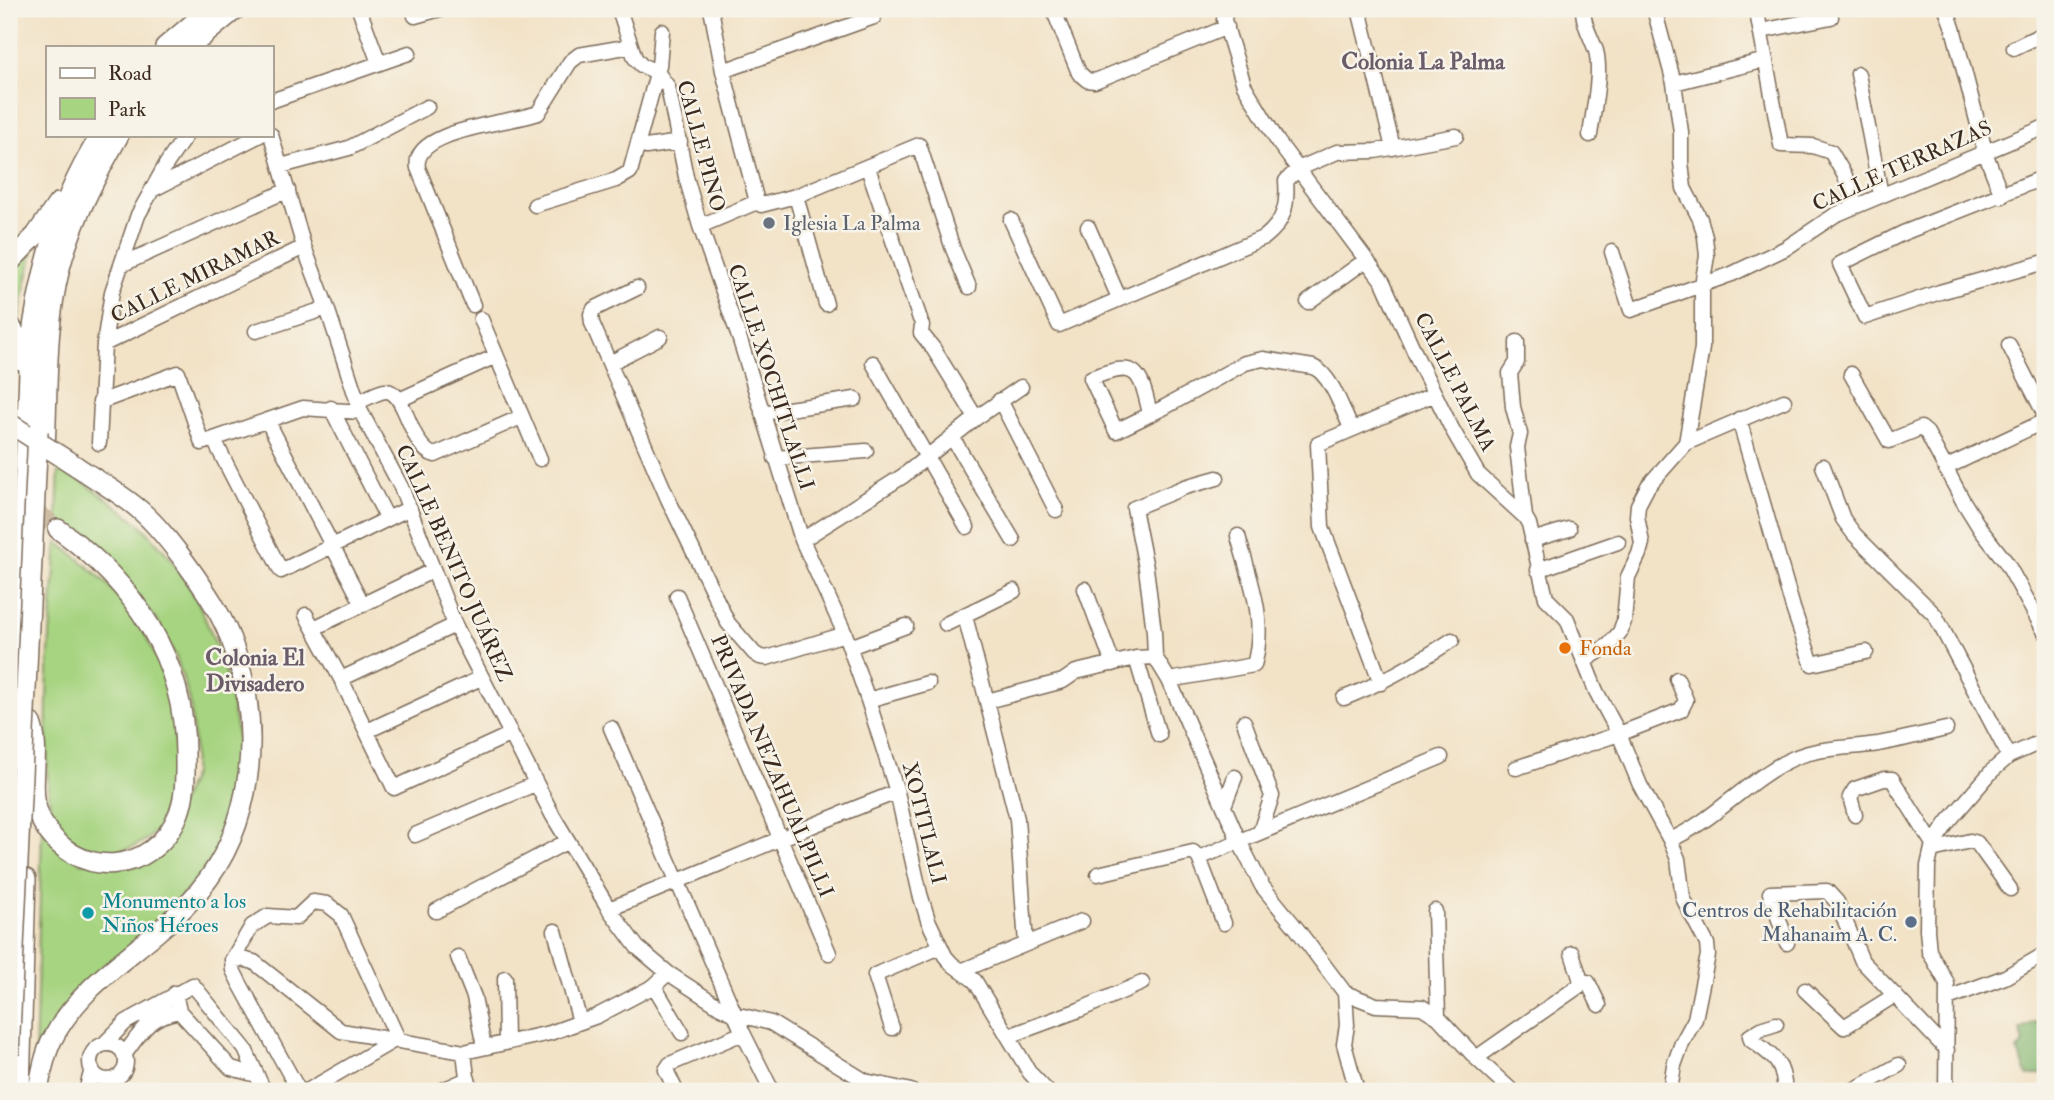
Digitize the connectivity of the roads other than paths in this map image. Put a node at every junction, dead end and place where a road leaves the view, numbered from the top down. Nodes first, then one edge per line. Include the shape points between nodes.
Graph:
1 (212, 9) edge
2 (229, 9) edge
3 (236, 9) edge
4 (359, 9) edge
5 (440, 9) edge
6 (619, 9) edge
7 (711, 9) edge
8 (1053, 9) edge
9 (1229, 9) edge
10 (1359, 9) edge
11 (1583, 9) edge
12 (1654, 9) edge
13 (1945, 9) edge
14 (1757, 12) dead end
15 (415, 16) dead end
16 (874, 17) dead end
17 (1831, 17) dead end
18 (1227, 27) junction
19 (662, 31) dead end
20 (1761, 31) junction
21 (2045, 33) edge
22 (168, 46) edge
23 (189, 46) edge
24 (189, 46) edge
25 (631, 46) junction
26 (2014, 48) dead end
27 (409, 53) dead end
28 (1766, 60) junction
29 (379, 63) junction
30 (723, 71) junction
31 (657, 72) junction
32 (1858, 74) dead end
33 (1674, 83) junction
34 (273, 100) edge
35 (427, 107) dead end
36 (2045, 127) edge
37 (1590, 135) dead end
38 (100, 136) edge
39 (100, 136) edge
40 (116, 136) edge
41 (117, 136) edge
42 (185, 136) edge
43 (258, 136) edge
44 (271, 136) edge
45 (1455, 136) dead end
46 (680, 142) junction
47 (646, 147) dead end
48 (1393, 148) junction
49 (1985, 151) junction
50 (84, 161) junction
51 (281, 166) junction
52 (868, 168) junction
53 (1298, 169) junction
54 (2045, 177) edge
55 (150, 190) junction
56 (288, 190) junction
57 (1881, 195) junction
58 (796, 196) junction
59 (2002, 196) junction
60 (757, 202) junction
61 (535, 205) dead end
62 (1856, 206) junction
63 (1011, 220) dead end
64 (700, 226) junction
65 (1088, 227) dead end
66 (304, 247) junction
67 (1612, 252) dead end
68 (1366, 260) junction
69 (2045, 262) edge
70 (9, 263) edge
71 (121, 265) junction
72 (1702, 285) junction
73 (969, 287) dead end
74 (637, 288) dead end
75 (1119, 298) junction
76 (1308, 302) dead end
77 (826, 304) dead end
78 (473, 305) dead end
79 (327, 308) junction
80 (481, 319) dead end
81 (9, 323) edge
82 (256, 331) dead end
83 (660, 337) dead end
84 (1517, 342) dead end
85 (104, 344) junction
86 (2010, 345) dead end
87 (496, 356) junction
88 (610, 363) junction
89 (873, 363) dead end
90 (1851, 374) dead end
91 (1021, 387) dead end
92 (1435, 394) junction
93 (855, 399) dead end
94 (399, 400) junction
95 (1000, 400) junction
96 (1784, 401) dead end
97 (100, 402) junction
98 (359, 407) junction
99 (331, 408) junction
100 (762, 413) junction
101 (28, 414) junction
102 (1150, 414) junction
103 (2045, 415) edge
104 (522, 417) junction
105 (976, 418) junction
106 (1739, 419) junction
107 (267, 420) junction
108 (2045, 421) edge
109 (9, 423) edge
110 (1351, 428) junction
111 (952, 437) junction
112 (208, 442) junction
113 (99, 443) dead end
114 (1686, 443) junction
115 (866, 451) dead end
116 (927, 457) junction
117 (775, 458) junction
118 (541, 459) dead end
119 (1823, 466) dead end
120 (1947, 467) junction
121 (1217, 478) dead end
122 (410, 508) junction
123 (1056, 510) dead end
124 (1525, 517) junction
125 (387, 518) junction
126 (967, 527) dead end
127 (58, 529) tunnel mouth
128 (1569, 529) dead end
129 (1238, 536) dead end
130 (802, 540) junction
131 (1013, 540) dead end
132 (1532, 540) junction
133 (1618, 542) dead end
134 (333, 546) junction
135 (1538, 570) junction
136 (432, 571) junction
137 (1085, 589) dead end
138 (1014, 591) dead end
139 (677, 596) dead end
140 (363, 604) junction
141 (306, 615) dead end
142 (965, 616) junction
143 (946, 624) dead end
144 (455, 625) junction
145 (906, 626) dead end
146 (314, 628) junction
147 (2045, 632) edge
148 (848, 640) junction
149 (1452, 640) dead end
150 (1866, 652) dead end
151 (1155, 657) junction
152 (1136, 658) junction
153 (1584, 661) junction
154 (1112, 664) junction
155 (481, 678) junction
156 (341, 679) junction
157 (1676, 679) dead end
158 (1169, 680) junction
159 (928, 683) dead end
160 (1381, 683) junction
161 (1344, 698) dead end
162 (868, 700) junction
163 (987, 701) junction
164 (1244, 722) dead end
165 (31, 723) junction
166 (611, 728) dead end
167 (1946, 729) dead end
168 (367, 731) junction
169 (1619, 734) junction
170 (509, 735) junction
171 (1159, 735) dead end
172 (2045, 740) edge
173 (2009, 756) junction
174 (1441, 757) dead end
175 (1516, 768) dead end
176 (1235, 777) dead end
177 (535, 783) junction
178 (897, 792) junction
179 (10, 805) edge
180 (1224, 806) junction
181 (1856, 816) dead end
182 (1260, 832) junction
183 (415, 835) dead end
184 (780, 837) junction
185 (1670, 840) junction
186 (568, 841) junction
187 (1239, 841) junction
188 (1933, 847) junction
189 (9, 856) edge
190 (1199, 858) junction
191 (1098, 874) dead end
192 (678, 882) junction
193 (2010, 889) dead end
194 (9, 890) edge
195 (609, 909) junction
196 (436, 911) dead end
197 (1435, 911) dead end
198 (1082, 920) dead end
199 (1224, 923) dead end
200 (555, 931) dead end
201 (1787, 943) dead end
202 (1026, 944) junction
203 (940, 947) junction
204 (829, 953) dead end
205 (1572, 953) dead end
206 (2045, 954) edge
207 (458, 957) dead end
208 (232, 960) junction
209 (961, 971) junction
210 (668, 972) junction
211 (505, 978) dead end
212 (1142, 983) dead end
213 (1585, 983) junction
214 (654, 986) junction
215 (1805, 989) dead end
216 (175, 993) junction
217 (1345, 993) junction
218 (1895, 995) junction
219 (1948, 999) junction
220 (1599, 1005) dead end
221 (179, 1011) junction
222 (735, 1014) junction
223 (1438, 1017) junction
224 (580, 1021) junction
225 (1776, 1024) dead end
226 (892, 1028) dead end
227 (682, 1033) dead end
228 (743, 1033) junction
229 (1009, 1036) junction
230 (396, 1041) junction
231 (506, 1043) junction
232 (103, 1045) junction
233 (484, 1047) junction
234 (1947, 1050) junction
235 (464, 1052) junction
236 (9, 1055) edge
237 (124, 1055) junction
238 (1476, 1058) junction
239 (1899, 1066) dead end
240 (257, 1075) junction
241 (104, 1080) edge
242 (470, 1085) edge
243 (20, 1091) edge
244 (38, 1091) edge
245 (86, 1091) edge
246 (92, 1091) edge
247 (264, 1091) edge
248 (299, 1091) edge
249 (307, 1091) edge
250 (440, 1091) edge
251 (676, 1091) edge
252 (772, 1091) edge
253 (911, 1091) edge
254 (1047, 1091) edge
255 (1357, 1091) edge
256 (1511, 1091) edge
257 (1670, 1091) edge
258 (1785, 1091) edge
259 (1852, 1091) edge
260 (1946, 1091) edge

1 - 22 highway
2 - 23 highway
3 - 24 highway
4 - 29 street
5 - 15 street
6 - 25 street, CALLE PINO
7 - 30 street
8 - 18 street via 1079,73 1095,81
9 - 18 street, CALLE PALMA via 1225,13
10 - 48 street
11 - 37 street via 1598,66
12 - 33 street
13 - 49 street
14 - 20 street
16 - 30 street
17 - 20 street
18 - 53 street, CALLE PALMA via 1244,85
19 - 31 street
20 - 28 street
21 - 26 street
25 - 31 street, CALLE PINO via 641,65
25 - 78 street via 579,55 538,113 456,131 419,152 418,168
27 - 29 street
28 - 33 street
28 - 62 street via 1781,145 1831,152
29 - 34 street
30 - 60 street
31 - 46 street, CALLE PINO via 668,87
31 - 61 street via 630,172
32 - 57 street
33 - 72 street via 1684,188 1706,237
35 - 51 street via 349,148
36 - 49 street, CALLE TERRAZAS
38 - 50 highway
39 - 194 highway via 53,247 34,343
40 - 236 highway, bridge via 99,160 73,219 53,282 44,351
41 - 165 highway via 73,230 52,311
42 - 55 street
43 - 55 street
44 - 51 street, CALLE BENITO JUÁREZ
45 - 48 street
46 - 47 street
46 - 64 street, CALLE PINO
48 - 53 street via 1337,152
49 - 57 street, CALLE TERRAZAS
49 - 59 street
50 - 70 highway via 36,235
50 - 101 highway via 43,269 30,349
51 - 56 street, CALLE BENITO JUÁREZ
52 - 58 street
52 - 73 street via 919,145
52 - 105 street via 921,333
53 - 68 street, CALLE PALMA
53 - 75 street via 1286,181 1279,225 1265,237
54 - 59 street
55 - 71 street
56 - 66 street, CALLE BENITO JUÁREZ
56 - 71 street
57 - 62 street, CALLE TERRAZAS
58 - 60 street via 761,205
58 - 77 street
59 - 69 street via 1903,233 1839,264 1865,317
60 - 64 street
62 - 72 street, CALLE TERRAZAS via 1786,248
63 - 75 street via 1059,325
64 - 100 street, CALLE XOCHITLALLI
65 - 75 street
66 - 79 street, CALLE BENITO JUÁREZ
66 - 85 street, CALLE MIRAMAR
67 - 72 street, CALLE TERRAZAS via 1631,310
68 - 76 street
68 - 92 street, CALLE PALMA via 1383,282
71 - 85 street
72 - 114 street via 1702,348
74 - 88 street via 592,314
79 - 82 street
79 - 98 street, CALLE BENITO JUÁREZ
80 - 87 street
81 - 101 highway via 19,341 22,401
83 - 88 street
84 - 124 street via 1517,362 1510,373 1520,434 1517,447
85 - 97 street
86 - 103 street
87 - 94 street
87 - 104 street
88 - 148 street via 680,524 728,623 746,646 767,658
89 - 116 street
90 - 120 street via 1889,441 1921,428
91 - 95 street
92 - 110 street
92 - 124 street, CALLE PALMA via 1478,474
93 - 100 street
94 - 98 street via 385,391
94 - 104 street via 420,446 435,455
95 - 105 street
95 - 123 street
96 - 106 street
97 - 112 street via 178,373
97 - 113 street
98 - 99 street
98 - 122 street, CALLE BENITO JUÁREZ
99 - 107 street via 303,408
99 - 125 street
100 - 117 street, CALLE XOCHITLALLI
101 - 179 highway
102 - 102 street via 1116,431 1091,378 1115,368 1127,369 1142,383
102 - 110 street via 1245,363 1263,359 1321,370
104 - 118 street
105 - 111 street
106 - 114 street
106 - 150 street via 1812,664
107 - 112 street
107 - 134 street
108 - 120 street
109 - 244 highway, bridge via 119,494 164,534 222,618 248,708 250,767 233,835 217,868 174,917 90,987 68,1013 51,1042
110 - 160 street via 1318,444 1322,527
111 - 116 street
111 - 131 street
112 - 134 street via 281,571
114 - 153 street via 1648,486 1639,505 1636,516 1642,543 1628,577 1620,632
115 - 117 street
116 - 126 street
116 - 130 street
117 - 130 street, CALLE XOCHITLALLI
119 - 173 street via 1843,519 1854,534 1935,615
120 - 147 street via 1963,501 2006,562
121 - 151 street via 1134,508 1146,568
122 - 125 street
122 - 136 street, CALLE BENITO JUÁREZ
124 - 132 street
125 - 134 street
127 - 165 highway via 96,558 128,592 169,667 186,743 185,791 170,831 145,855 124,863 94,864 74,855 46,827 37,807
128 - 132 street
129 - 158 street via 1260,620 1254,665
130 - 148 street, XOTITLALI
132 - 135 street
133 - 135 street
134 - 140 street
135 - 153 street via 1546,598 1567,619
136 - 140 street
136 - 144 street, CALLE BENITO JUÁREZ
137 - 154 street
138 - 142 street
139 - 184 street, PRIVADA NEZAHUALPILLI
140 - 146 street
141 - 146 street
142 - 143 street
142 - 163 street
144 - 155 street, CALLE BENITO JUÁREZ
144 - 156 street
145 - 148 street
146 - 156 street
148 - 162 street, XOTITLALI
149 - 160 street
151 - 152 street
151 - 158 street
152 - 154 street
152 - 171 street
153 - 169 street
154 - 163 street
155 - 168 street
155 - 170 street, CALLE BENITO JUÁREZ
156 - 168 street
157 - 169 street via 1686,700 1681,710
158 - 180 street
159 - 162 street
160 - 161 street
162 - 178 street, XOTITLALI
163 - 202 street via 1017,819
164 - 182 street via 1272,796
165 - 243 highway
166 - 192 street
167 - 185 street via 1796,757
168 - 170 street via 394,788
169 - 175 street
169 - 185 street
170 - 177 street, CALLE BENITO JUÁREZ
172 - 173 street
173 - 188 street via 1967,798
174 - 182 street
176 - 180 street
177 - 183 street
177 - 186 street, CALLE BENITO JUÁREZ
178 - 184 street
178 - 203 street, XOTITLALI via 920,894
179 - 189 highway
180 - 187 street
181 - 188 street via 1850,797 1855,789 1892,779
182 - 187 street
184 - 192 street
184 - 204 street, PRIVADA NEZAHUALPILLI
185 - 257 street via 1678,859 1683,898 1707,944 1708,955 1695,1019 1674,1065
186 - 195 street, CALLE BENITO JUÁREZ
186 - 196 street
187 - 190 street
187 - 217 street via 1262,886
188 - 193 street via 1977,843
188 - 219 street via 1928,866 1929,951 1947,982
190 - 191 street via 1193,852
190 - 199 street
192 - 195 street
192 - 222 street
195 - 210 street, CALLE BENITO JUÁREZ via 637,947
197 - 223 street
198 - 202 street
200 - 224 street
201 - 218 street via 1770,893 1827,891 1837,902 1862,961
202 - 209 street
203 - 209 street, XOTITLALI
203 - 226 street via 875,975
205 - 213 street
206 - 219 street via 2005,977
207 - 233 street via 474,997
208 - 230 street via 254,962 341,1031
208 - 230 street via 252,926 268,916 296,918 313,902 327,904 341,915
208 - 248 street via 239,982
209 - 229 street, XOTITLALI via 975,981
210 - 214 street
210 - 222 street, CALLE BENITO JUÁREZ
211 - 231 street
212 - 229 street
213 - 220 street
213 - 238 street
214 - 224 street
214 - 227 street
215 - 218 street via 1844,1027
216 - 221 street
216 - 232 street via 126,1022
216 - 240 street via 193,985 244,1049
217 - 223 street via 1376,1005 1422,1007
217 - 255 street via 1344,1044
218 - 234 street
219 - 234 street
221 - 237 street via 151,1022
221 - 240 street via 231,1068
222 - 228 street
222 - 253 street via 771,1023 865,1081
223 - 238 street
224 - 231 street
225 - 258 street via 1750,1036 1780,1066
228 - 251 street via 670,1064 666,1070
228 - 252 street
229 - 254 street, XOTITLALI via 1030,1073
230 - 235 street
230 - 249 street
231 - 233 street
232 - 237 street via 117,1047
232 - 241 street via 92,1055
233 - 235 street
234 - 260 street
235 - 242 street
237 - 241 street via 124,1070
238 - 256 street
239 - 259 street
240 - 247 street
241 - 245 street
241 - 246 street
242 - 250 street

